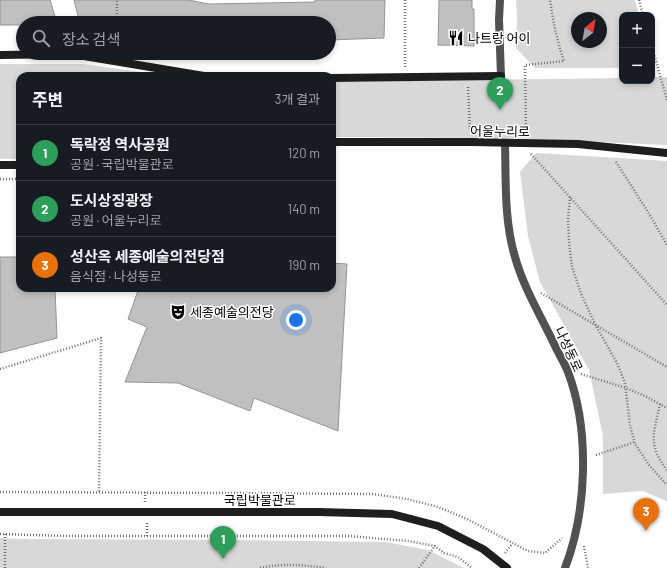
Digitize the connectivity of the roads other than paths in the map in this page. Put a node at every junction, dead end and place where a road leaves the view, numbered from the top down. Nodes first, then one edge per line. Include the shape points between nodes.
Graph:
1 (500, 0) edge
2 (0, 55) edge
3 (16, 55) edge
4 (108, 60) edge
5 (180, 72) edge
6 (336, 78) edge
7 (336, 142) edge
8 (504, 143) junction
9 (664, 153) edge
10 (0, 165) edge
11 (16, 165) edge
12 (0, 512) edge
13 (507, 568) edge
14 (565, 568) edge

1 - 6 street via 501,76
2 - 3 street
4 - 5 street
7 - 8 street, 어울누리로
8 - 9 street, 어울누리로 via 578,144
8 - 14 street, 나성동로 via 506,205 515,258 568,372 577,404 583,447 581,506
10 - 11 street
12 - 13 street, 국립박물관로 via 392,514 438,526 483,549

